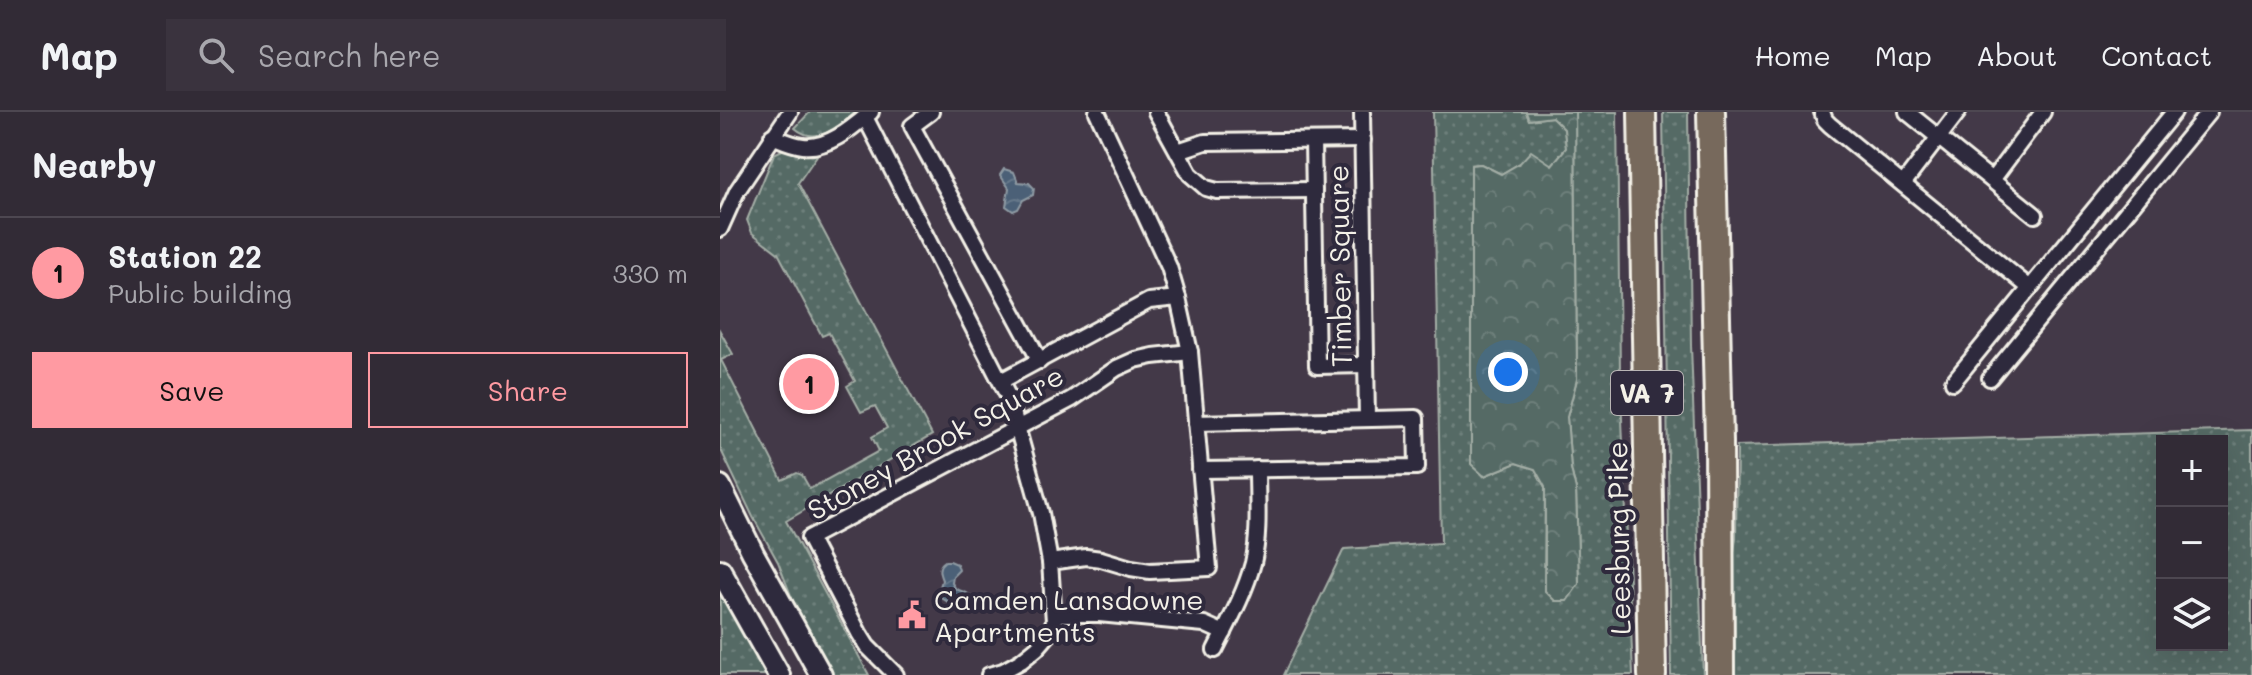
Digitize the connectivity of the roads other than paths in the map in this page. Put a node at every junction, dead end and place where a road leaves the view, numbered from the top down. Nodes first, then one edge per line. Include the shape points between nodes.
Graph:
1 (790, 112) edge
2 (931, 112) edge
3 (1097, 112) edge
4 (1156, 112) edge
5 (1362, 112) edge
6 (1639, 112) edge
7 (1711, 112) edge
8 (1728, 112) edge
9 (1822, 112) edge
10 (1907, 112) edge
11 (1958, 112) edge
12 (2043, 112) edge
13 (2174, 112) edge
14 (2209, 112) edge
15 (868, 114) edge
16 (772, 136) junction
17 (1939, 138) junction
18 (1363, 140) junction
19 (1313, 141) junction
20 (1178, 151) junction
21 (1992, 180) junction
22 (1903, 184) junction
23 (1314, 190) junction
24 (2035, 215) dead end
25 (720, 229) edge
26 (1714, 243) junction
27 (2030, 288) junction
28 (1178, 298) junction
29 (1190, 352) junction
30 (1040, 361) junction
31 (1366, 365) junction
32 (1990, 378) dead end
33 (1001, 381) junction
34 (1953, 382) dead end
35 (1367, 419) junction
36 (1196, 423) junction
37 (1018, 428) junction
38 (1257, 469) junction
39 (1200, 470) junction
40 (720, 486) edge
41 (1050, 562) junction
42 (720, 570) edge
43 (1055, 614) junction
44 (1224, 633) junction
45 (1215, 650) dead end
46 (779, 675) edge
47 (821, 675) edge
48 (896, 675) edge
49 (989, 675) edge
50 (1652, 675) edge
51 (1720, 675) edge

1 - 16 street
2 - 30 street via 912,126
3 - 28 street via 1169,267
4 - 20 street
5 - 18 street, Timber Square
6 - 50 highway, Leesburg Pike / VA 7
7 - 26 highway, VA 7
8 - 26 highway
9 - 22 street via 1830,125
10 - 17 street
11 - 17 street
12 - 21 street
13 - 27 street
14 - 32 street
15 - 16 street via 816,146
15 - 33 street
16 - 25 street
17 - 21 street
17 - 22 street
18 - 19 street
18 - 31 street, Timber Square
19 - 20 street via 1205,142
19 - 23 street
20 - 23 street via 1206,188
21 - 24 street
22 - 27 street
23 - 31 street via 1317,366
26 - 51 highway, VA 7
27 - 34 street
28 - 29 street
28 - 30 street via 1149,301
29 - 36 street
29 - 37 street, Stoney Brook Square via 1135,360
30 - 33 street
31 - 35 street, Timber Square
33 - 37 street
35 - 36 street
35 - 38 street via 1416,418 1417,467
36 - 39 street
37 - 41 street
37 - 48 street, Stoney Brook Square via 809,538 867,646
38 - 39 street
38 - 44 street via 1253,561
39 - 41 street via 1209,568 1150,571 1086,557
40 - 47 main road
41 - 43 street
42 - 46 main road
43 - 44 street via 1204,624
43 - 49 street via 1050,633 1037,648
44 - 45 street

